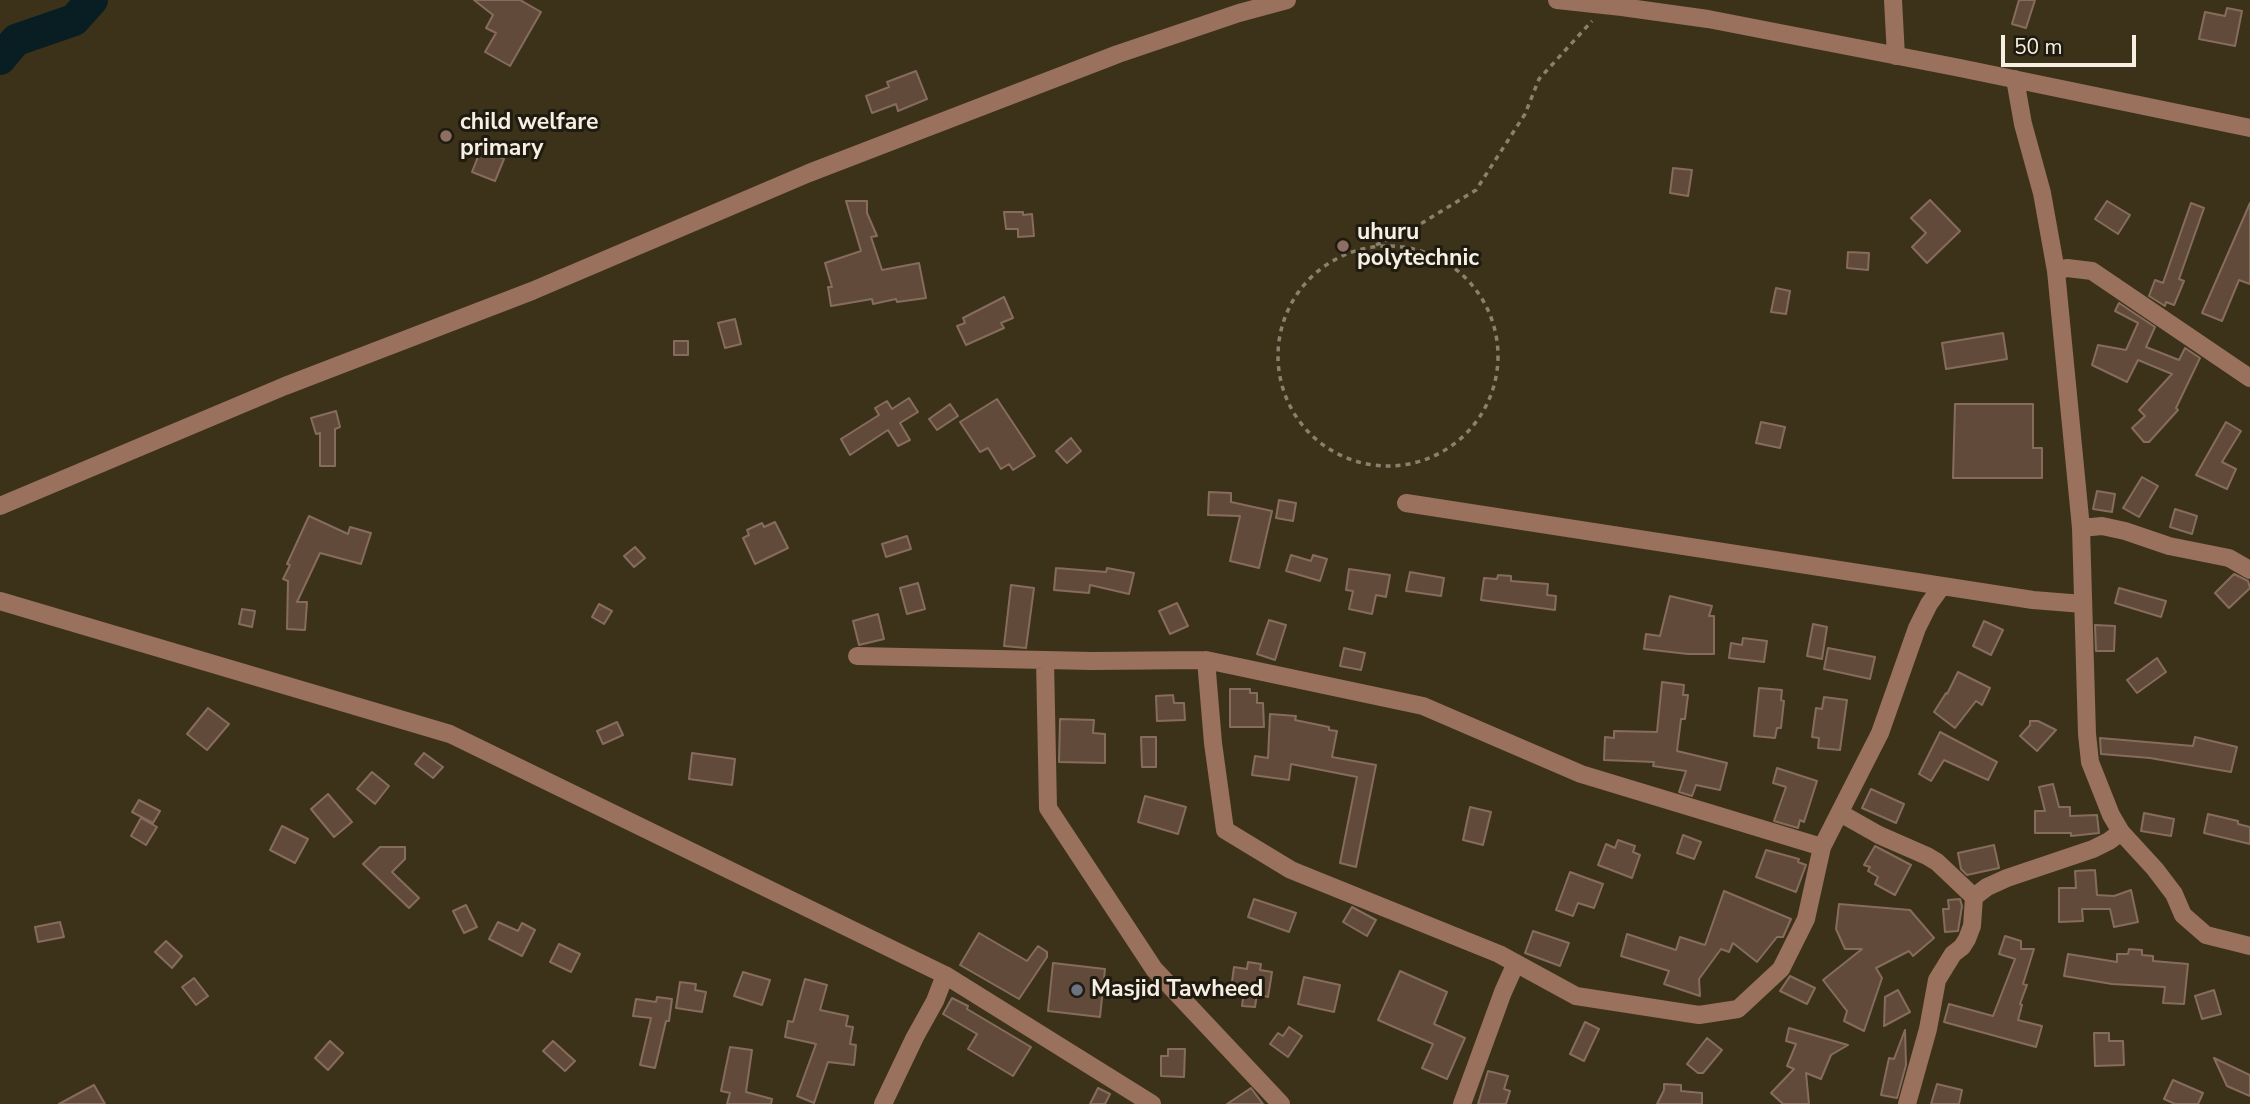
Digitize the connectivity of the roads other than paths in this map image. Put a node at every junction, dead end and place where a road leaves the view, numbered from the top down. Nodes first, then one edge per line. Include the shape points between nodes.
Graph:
1 (1287, 0) edge
2 (1557, 0) edge
3 (1893, 0) edge
4 (1896, 56) junction
5 (2015, 79) junction
6 (2250, 128) edge
7 (2056, 271) junction
8 (2250, 378) edge
9 (1406, 503) dead end
10 (0, 506) edge
11 (2081, 528) junction
12 (2250, 570) edge
13 (1942, 586) junction
14 (0, 601) edge
15 (2084, 604) junction
16 (857, 656) dead end
17 (1045, 660) junction
18 (1206, 660) junction
19 (1840, 813) junction
20 (2121, 832) junction
21 (1822, 847) junction
22 (1974, 897) junction
23 (2250, 946) edge
24 (1516, 963) junction
25 (945, 975) junction
26 (883, 1104) edge
27 (1152, 1104) edge
28 (1281, 1104) edge
29 (1462, 1104) edge
30 (1907, 1104) edge

1 - 10 street via 1118,54 809,173 532,291 285,386
2 - 4 street via 1708,19
3 - 4 street
4 - 5 street
5 - 6 street
5 - 7 street
7 - 8 street via 2092,271
7 - 11 street
9 - 13 street
11 - 12 street via 2125,531 2229,558
11 - 15 street
13 - 15 street
13 - 19 street via 1917,628 1880,733
14 - 25 street via 450,734
15 - 20 street via 2090,761
16 - 17 street
17 - 18 street
17 - 28 street via 1048,808 1154,969
18 - 21 street via 1423,706 1581,774
18 - 24 street via 1225,830 1291,870
19 - 21 street
19 - 22 street via 1927,856
20 - 22 street via 2093,849 2007,878
20 - 23 street via 2155,869 2195,928
21 - 24 street via 1806,919 1781,969 1738,1009 1699,1015 1576,996
22 - 30 street via 1967,939 1937,980
24 - 29 street
25 - 26 street
25 - 27 street

